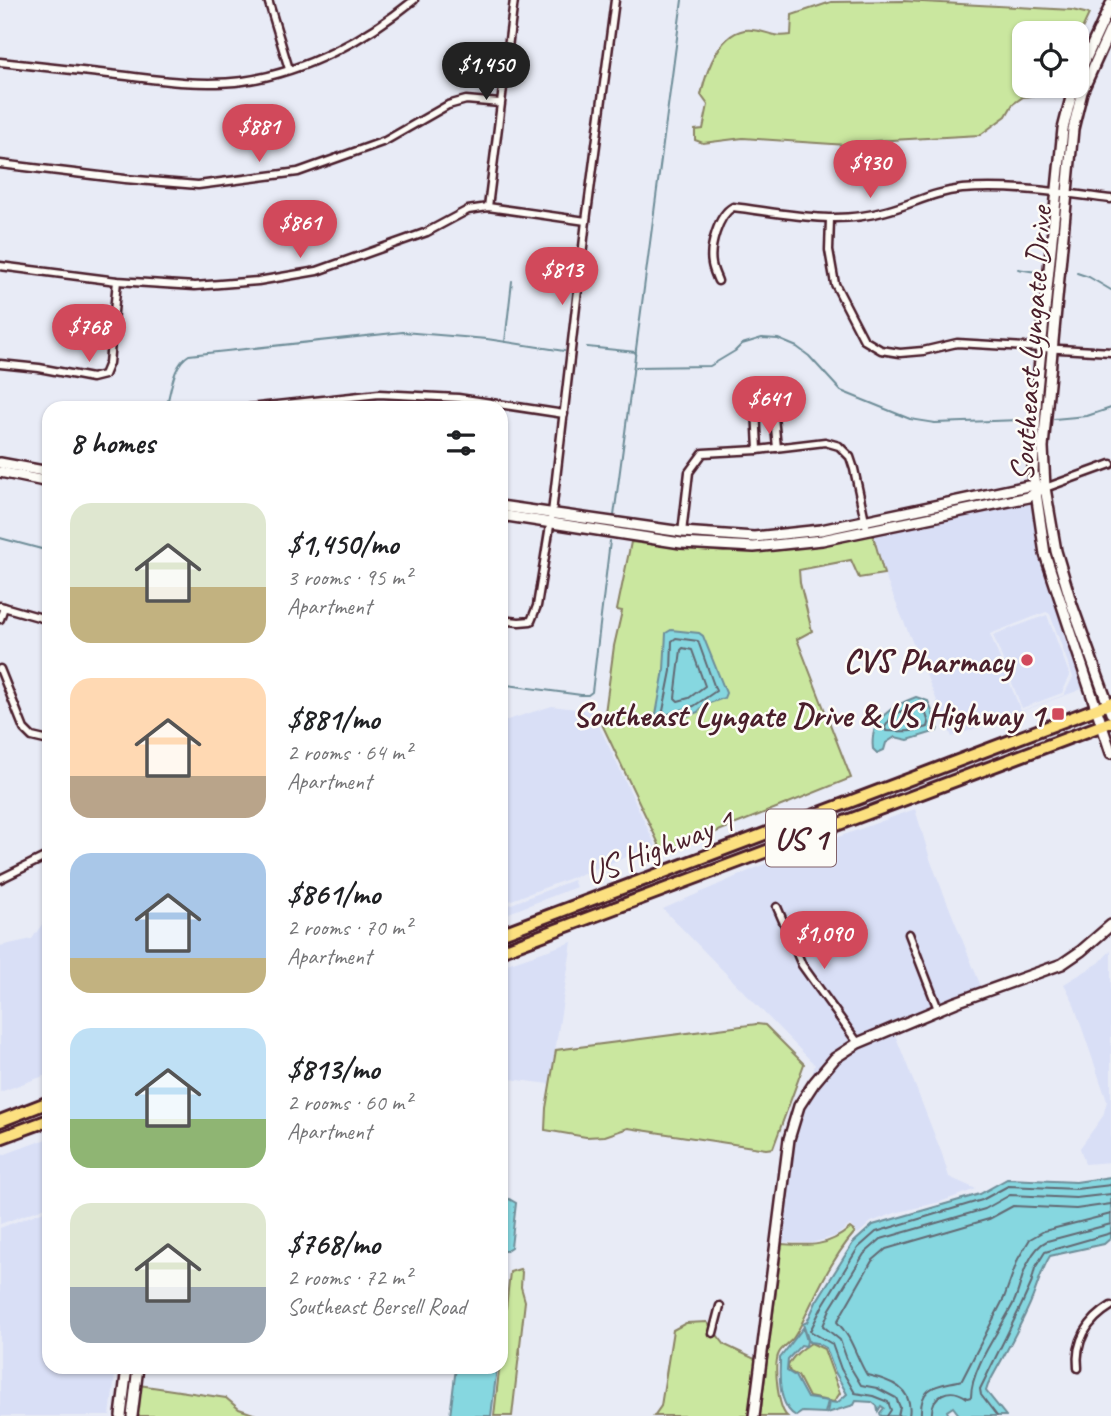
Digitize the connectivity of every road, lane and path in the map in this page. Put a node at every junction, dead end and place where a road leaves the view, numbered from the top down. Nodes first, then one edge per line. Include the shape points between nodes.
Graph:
1 (268, 0) edge
2 (414, 0) edge
3 (514, 0) edge
4 (615, 0) edge
5 (1111, 4) edge
6 (1111, 28) edge
7 (1089, 52) edge
8 (0, 62) edge
9 (289, 69) junction
10 (1071, 98) edge
11 (500, 103) junction
12 (0, 164) edge
13 (1061, 193) junction
14 (1111, 199) edge
15 (488, 207) junction
16 (831, 219) junction
17 (586, 220) junction
18 (0, 266) edge
19 (117, 281) junction
20 (718, 281) dead end
21 (1046, 349) junction
22 (1111, 352) edge
23 (0, 364) edge
24 (314, 401) edge
25 (478, 401) edge
26 (508, 406) edge
27 (564, 414) junction
28 (777, 448) junction
29 (758, 450) junction
30 (0, 463) edge
31 (1111, 464) edge
32 (0, 472) edge
33 (42, 473) edge
34 (35, 474) junction
35 (42, 478) edge
36 (1038, 489) junction
37 (508, 508) edge
38 (508, 516) edge
39 (551, 518) junction
40 (866, 525) junction
41 (681, 538) junction
42 (2, 606) edge
43 (42, 618) edge
44 (0, 619) edge
45 (508, 621) edge
46 (0, 669) edge
47 (1110, 707) edge
48 (1095, 709) junction
49 (1106, 724) edge
50 (42, 739) edge
51 (1111, 753) edge
52 (788, 826) junction
53 (764, 835) junction
54 (772, 849) junction
55 (755, 855) junction
56 (42, 858) edge
57 (0, 879) edge
58 (778, 907) dead end
59 (1111, 925) edge
60 (508, 931) edge
61 (909, 934) dead end
62 (508, 948) edge
63 (938, 1009) junction
64 (858, 1043) junction
65 (42, 1105) edge
66 (0, 1121) edge
67 (42, 1123) edge
68 (0, 1138) edge
69 (720, 1306) dead end
70 (1111, 1306) edge
71 (713, 1333) dead end
72 (1078, 1368) dead end
73 (126, 1374) edge
74 (137, 1374) edge
75 (121, 1416) edge
76 (132, 1416) edge
77 (754, 1416) edge

1 - 9 street
2 - 9 street via 339,50
3 - 11 street
4 - 17 street
5 - 7 street
6 - 13 street, Southeast Lyngate Drive via 1082,92
8 - 9 street via 187,83 243,81
10 - 13 street, Southeast Lyngate Drive via 1063,129
11 - 12 street via 466,100 448,105 385,141 298,172 198,185
11 - 15 street
13 - 14 street
13 - 16 street via 962,189 927,195 886,211
13 - 21 street, Southeast Lyngate Drive
15 - 17 street
15 - 19 street via 468,210 427,232 317,271 195,286
16 - 20 street via 733,207 718,221 711,263
16 - 21 street via 829,250 835,284 863,340 900,353 957,343
17 - 27 street
18 - 19 street
19 - 23 street via 104,375 92,378
21 - 22 street
21 - 36 street, Southeast Lyngate Drive
24 - 25 street via 379,394
26 - 27 street
27 - 39 street
28 - 29 street
28 - 29 street via 773,406 764,400 756,407
28 - 40 street via 825,442 839,446 850,457
29 - 41 street via 704,453 695,462
30 - 34 street
31 - 36 street
32 - 34 street
33 - 34 street
34 - 35 street
36 - 40 street
36 - 47 street, Southeast Lyngate Drive via 1072,605
36 - 48 street, Southeast Lyngate Drive via 1045,554
37 - 39 street
38 - 39 street
39 - 41 street
39 - 45 street via 531,621
40 - 41 street via 772,541
42 - 43 street
42 - 44 street
46 - 50 street via 24,729
47 - 48 main road, US Highway 1 / US 1
48 - 49 street, Southeast Lyngate Drive
48 - 52 main road, US Highway 1 / US 1
49 - 51 street, Southeast Lyngate Drive
49 - 54 main road, US Highway 1 / US 1
52 - 53 main road, US Highway 1 / US 1
52 - 54 main road
53 - 55 main road via 764,844
53 - 60 main road, US Highway 1 / US 1
54 - 55 main road, US Highway 1 / US 1
55 - 62 main road, US Highway 1 / US 1
56 - 57 street
58 - 64 street via 802,965
59 - 63 street via 1062,964
61 - 63 street
63 - 64 street
64 - 77 street via 818,1076 792,1129
65 - 66 main road
67 - 68 main road
69 - 71 street
70 - 72 street via 1098,1314 1080,1338
73 - 75 street
74 - 76 street

